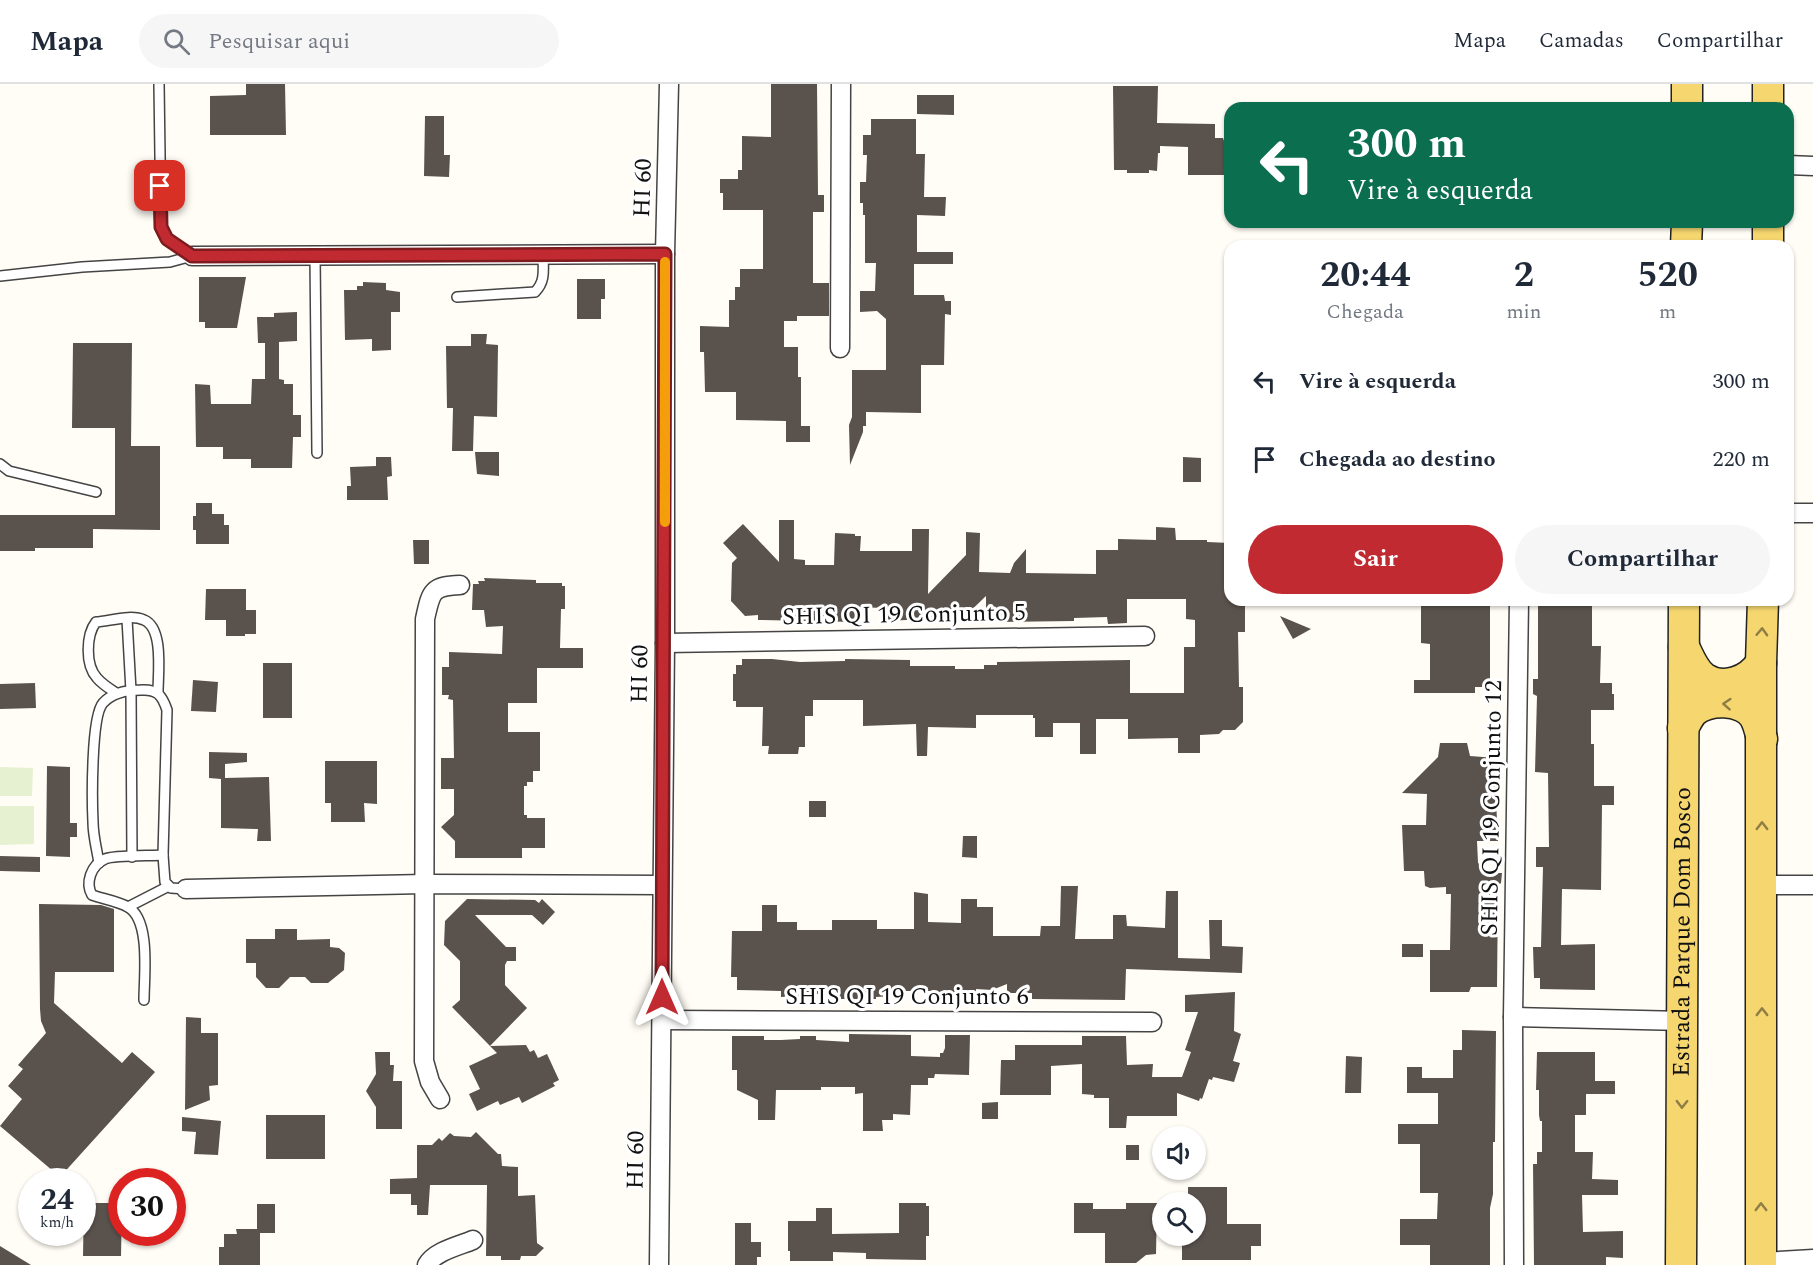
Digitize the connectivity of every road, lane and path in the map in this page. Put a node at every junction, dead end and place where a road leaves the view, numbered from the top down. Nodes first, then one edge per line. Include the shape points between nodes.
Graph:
1 (159, 84) edge
2 (669, 84) edge
3 (841, 84) edge
4 (1687, 84) edge
5 (1768, 84) edge
6 (1687, 102) edge
7 (1768, 102) edge
8 (1794, 165) edge
9 (1813, 166) edge
10 (665, 254) junction
11 (543, 255) junction
12 (192, 256) junction
13 (315, 256) junction
14 (0, 276) edge
15 (457, 297) dead end
16 (840, 348) dead end
17 (317, 453) dead end
18 (0, 464) edge
19 (96, 492) dead end
20 (1794, 513) edge
21 (1813, 513) edge
22 (460, 585) dead end
23 (1519, 606) edge
24 (1684, 606) edge
25 (1763, 606) edge
26 (127, 619) junction
27 (1145, 636) dead end
28 (665, 643) junction
29 (1684, 647) junction
30 (1761, 663) junction
31 (131, 691) junction
32 (158, 692) junction
33 (116, 693) junction
34 (1683, 728) junction
35 (1762, 739) junction
36 (163, 855) junction
37 (132, 857) junction
38 (99, 863) junction
39 (425, 884) junction
40 (662, 885) junction
41 (1762, 885) junction
42 (1813, 885) edge
43 (167, 887) junction
44 (186, 889) joint
45 (128, 907) junction
46 (144, 1000) dead end
47 (1514, 1017) junction
48 (663, 1020) junction
49 (1683, 1021) junction
50 (1152, 1022) dead end
51 (440, 1099) dead end
52 (474, 1240) dead end
53 (1813, 1259) edge
54 (1761, 1264) edge
55 (428, 1265) edge
56 (659, 1265) edge
57 (1514, 1265) edge
58 (1681, 1265) edge

1 - 12 lane via 161,227 167,239
2 - 10 street, HI 60
3 - 16 street
4 - 6 main road
5 - 7 main road
8 - 9 street
10 - 11 street
10 - 28 street, HI 60
11 - 13 street
11 - 15 lane via 542,285 535,292
12 - 13 street
12 - 14 lane via 170,262
13 - 17 lane
18 - 19 lane via 9,471
20 - 21 street
22 - 39 street via 436,589 425,619
23 - 47 street, SHIS QI 19 Conjunto 12
24 - 29 main road, Estrada Parque Dom Bosco
30 -> 25 main road
26 - 31 lane
26 - 32 lane via 144,620 155,632
26 - 33 lane via 96,622 90,630 88,645 93,673
27 - 28 street, SHIS QI 19 Conjunto 5
28 - 40 street, HI 60
29 - 30 main road via 1704,678 1723,684 1743,681
29 - 34 main road, Estrada Parque Dom Bosco
30 - 35 main road
31 - 32 lane
31 - 33 lane
31 - 37 lane
32 - 36 lane via 166,710
33 - 38 lane via 102,704 95,722 93,824
35 -> 34 main road via 1753,714 1743,706 1727,702 1706,704 1693,712
34 - 49 main road, Estrada Parque Dom Bosco
41 -> 35 main road
36 - 37 lane
36 - 43 lane
37 - 38 lane via 106,858
38 - 45 lane via 88,884 92,895
39 - 40 street
39 - 44 street
39 - 51 street via 424,1061
40 - 48 street, HI 60
41 - 42 street
54 -> 41 main road
43 - 44 lane
43 - 45 lane
45 - 46 lane via 143,928
47 - 49 street
47 - 57 street, SHIS QI 19 Conjunto 12
48 - 50 street, SHIS QI 19 Conjunto 6
48 - 56 street, HI 60
49 -> 58 main road, Estrada Parque Dom Bosco
52 - 55 street via 439,1255
53 - 54 street

